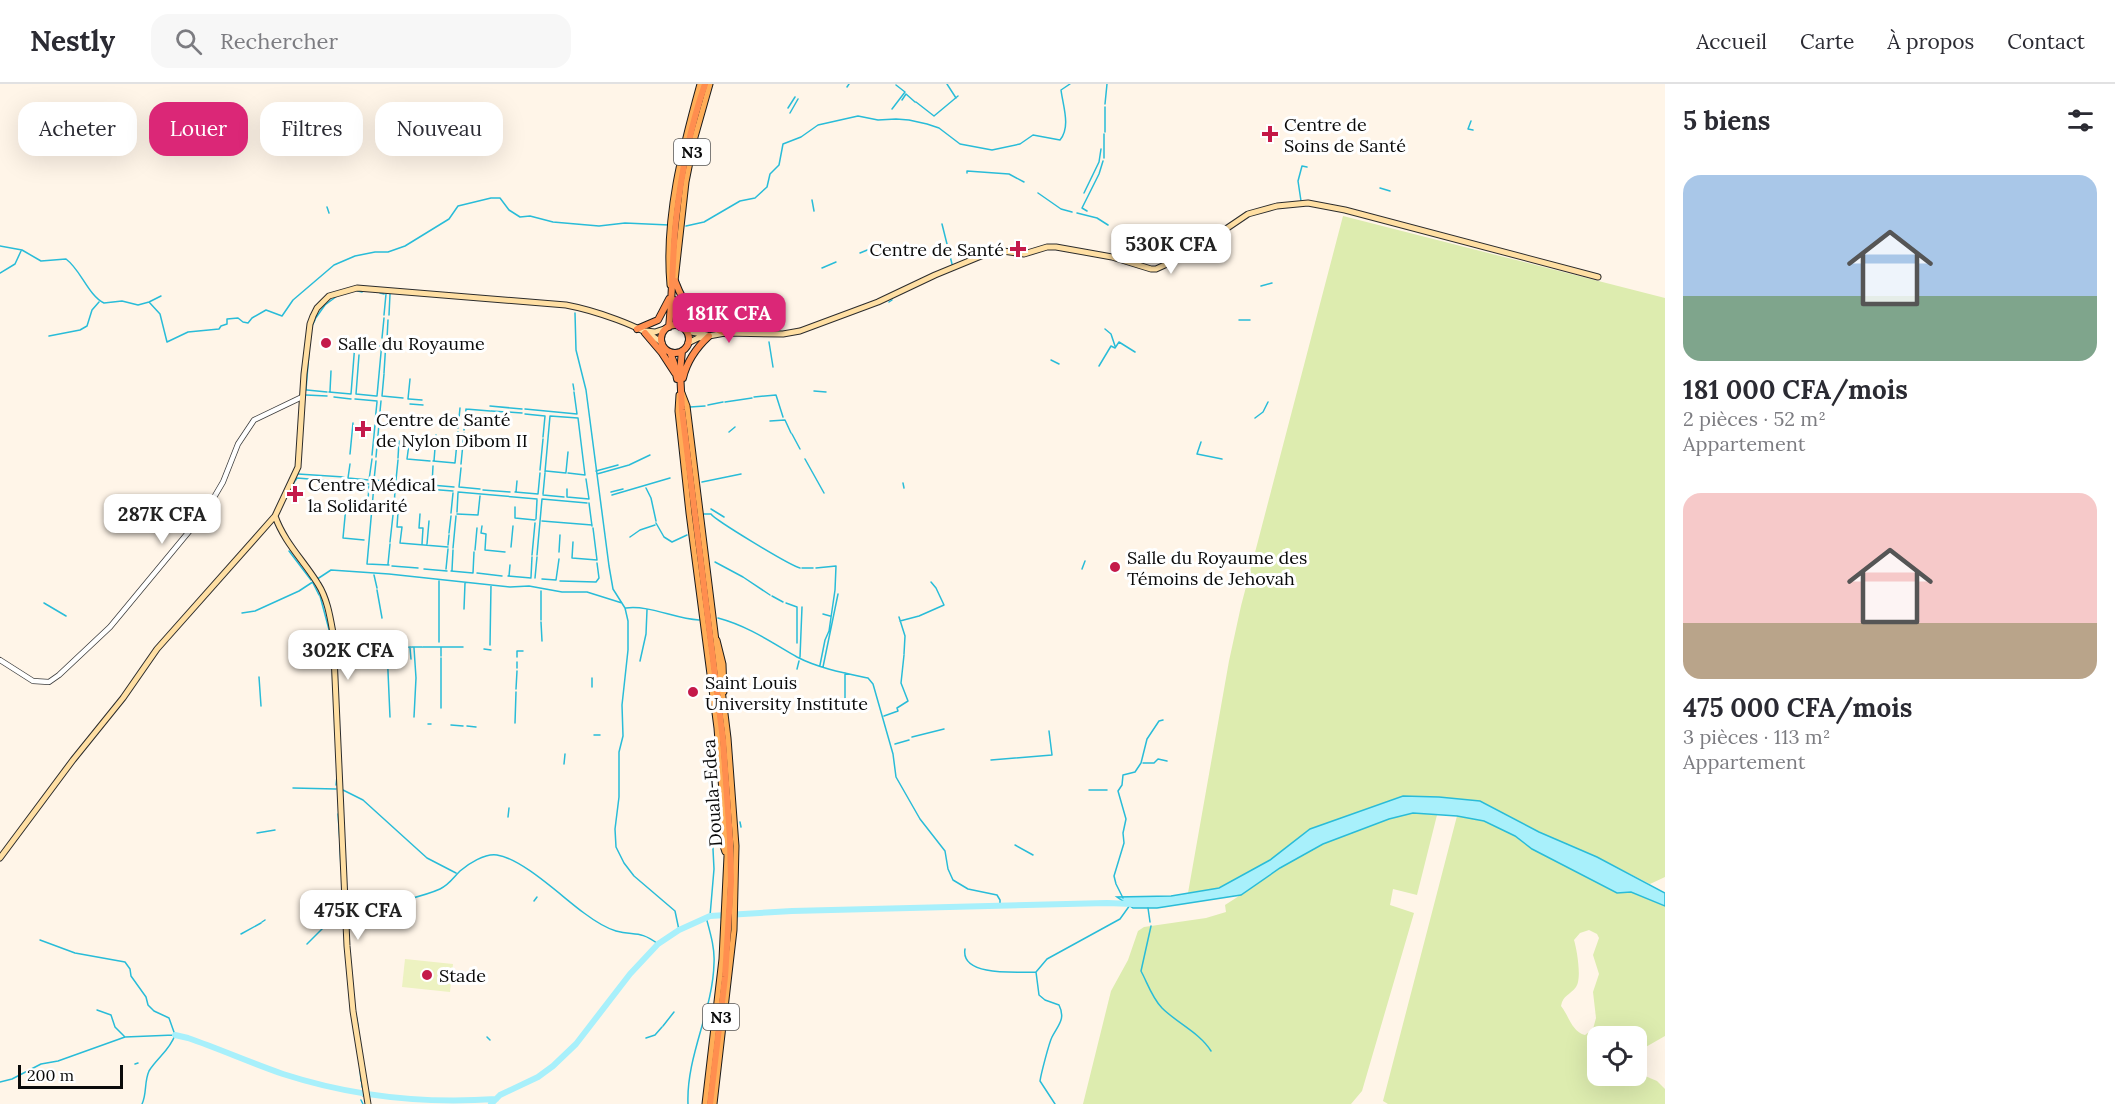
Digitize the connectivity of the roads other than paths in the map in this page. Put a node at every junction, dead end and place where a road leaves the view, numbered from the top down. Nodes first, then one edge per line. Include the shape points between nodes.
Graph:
1 (700, 84) edge
2 (705, 84) edge
3 (710, 84) edge
4 (673, 270) junction
5 (1598, 277) dead end
6 (675, 281) junction
7 (671, 296) junction
8 (668, 328) junction
9 (683, 329) junction
10 (641, 331) junction
11 (725, 333) junction
12 (710, 336) junction
13 (662, 343) junction
14 (688, 343) junction
15 (682, 351) junction
16 (670, 352) junction
17 (676, 374) junction
18 (680, 392) junction
19 (302, 397) junction
20 (275, 516) junction
21 (0, 660) edge
22 (0, 858) edge
23 (730, 900) junction
24 (729, 930) junction
25 (367, 1101) edge
26 (705, 1104) edge
27 (712, 1104) edge

1 - 7 main road, N3 via 678,168 669,255
2 - 4 highway, N3 via 683,168
3 - 6 main road, N3 via 686,182
4 - 6 highway, N3
4 - 7 highway, N3
5 - 11 main road via 1345,210 1299,203 1248,214 1189,254 1156,268 1056,247 1024,254 1003,251 974,258 878,302 800,331
6 - 9 highway, N3 via 674,306
6 - 11 highway via 691,313
7 - 8 highway, N3
7 - 10 highway via 658,320
8 - 9 highway
8 - 10 main road
8 - 13 highway, N3
9 - 12 main road
9 - 14 highway, N3
10 - 13 main road
10 - 17 highway
10 - 19 main road via 597,312 566,305 350,289 329,296 313,316
11 - 12 main road
12 - 14 main road
12 - 18 highway via 689,361
13 - 16 highway, N3
14 - 15 highway
15 - 16 highway
15 - 18 highway, Douala-Edea / N3
16 - 17 highway, Douala-Edea / N3
17 - 18 highway, Douala-Edea / N3
18 - 23 highway, Douala-Edea / N3 via 723,740
18 - 23 main road via 682,456 723,783
18 - 23 main road via 687,406 723,700 734,824
19 - 20 main road via 298,467
19 - 21 street via 254,420 206,511 110,627 59,675 49,682 33,681
20 - 22 main road via 157,649
20 - 25 main road via 285,538 316,582 328,609 335,651 348,968
23 - 24 highway, Douala-Edea / N3
24 - 26 main road
24 - 27 highway, Douala-Edea / N3

